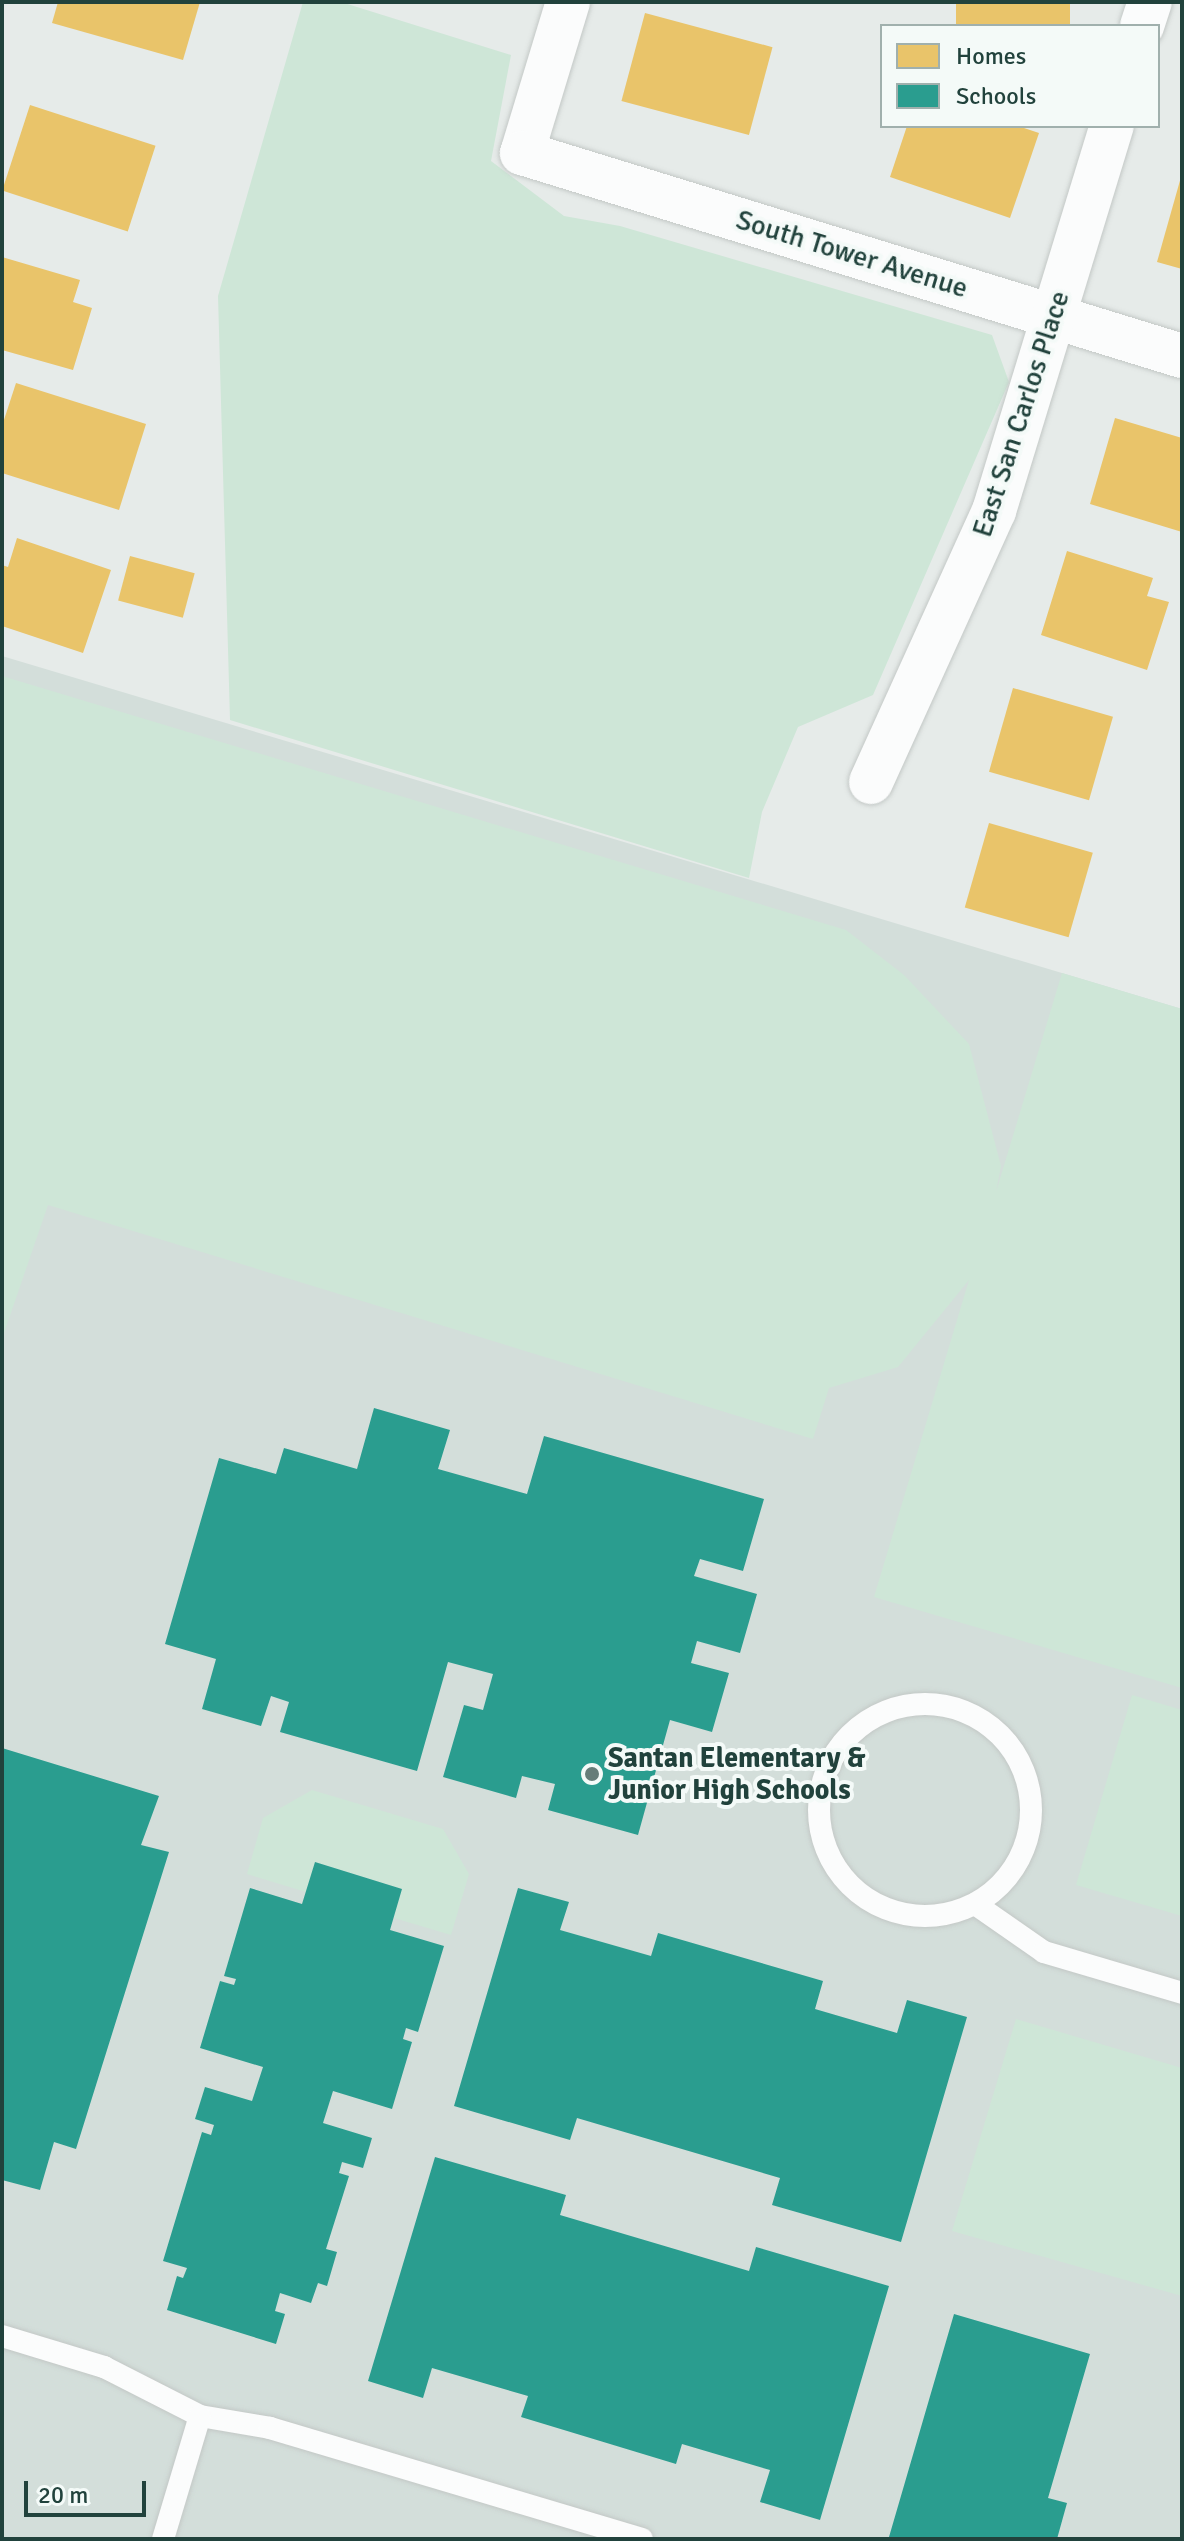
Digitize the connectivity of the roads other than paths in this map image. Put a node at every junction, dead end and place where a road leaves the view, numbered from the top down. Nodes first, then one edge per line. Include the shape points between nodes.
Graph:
1 (568, 2) edge
2 (1150, 2) edge
3 (1143, 24) edge
4 (1111, 128) edge
5 (1053, 317) junction
6 (1182, 356) edge
7 (871, 782) dead end
8 (975, 1904) junction
9 (1182, 1993) edge
10 (2, 2336) edge
11 (200, 2416) junction
12 (163, 2539) edge
13 (642, 2539) edge

1 - 5 street, South Tower Avenue via 522,153
2 - 3 street
4 - 5 street, East San Carlos Place
5 - 6 street, South Tower Avenue
5 - 7 street, East San Carlos Place via 994,511
8 - 8 lane via 1002,1884 1022,1855 1031,1821 1029,1787 1016,1755 993,1729 964,1710 930,1704 896,1707 865,1722 839,1747 823,1779 818,1815 826,1850 838,1870 872,1903 905,1916 941,1916
8 - 9 lane via 1044,1952
10 - 11 lane via 104,2367
11 - 12 lane
11 - 13 lane via 270,2428

